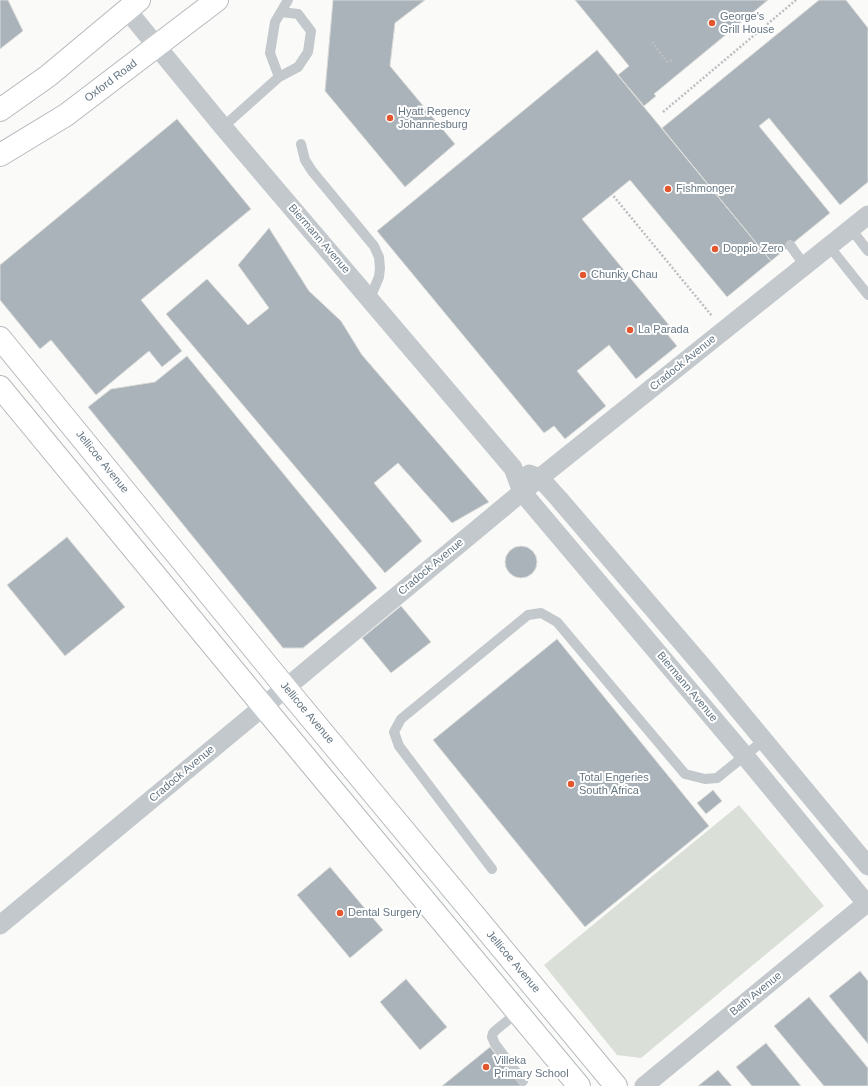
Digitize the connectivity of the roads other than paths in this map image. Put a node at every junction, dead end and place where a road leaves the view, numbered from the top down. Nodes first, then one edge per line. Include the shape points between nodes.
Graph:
1 (217, 0) edge
2 (288, 0) edge
3 (133, 5) edge
4 (281, 12) junction
5 (157, 46) junction
6 (279, 76) junction
7 (0, 110) edge
8 (223, 127) junction
9 (301, 144) dead end
10 (0, 155) edge
11 (868, 215) edge
12 (851, 229) junction
13 (790, 245) dead end
14 (829, 246) junction
15 (868, 251) edge
16 (805, 266) junction
17 (868, 295) edge
18 (370, 298) junction
19 (0, 338) edge
20 (0, 387) edge
21 (513, 468) junction
22 (540, 478) junction
23 (522, 492) junction
24 (702, 667) junction
25 (684, 683) junction
26 (285, 687) junction
27 (263, 706) junction
28 (763, 741) junction
29 (746, 756) junction
30 (868, 866) edge
31 (492, 869) dead end
32 (867, 903) edge
33 (0, 925) edge
34 (518, 1012) junction
35 (523, 1080) dead end
36 (579, 1086) edge
37 (616, 1086) edge
38 (644, 1086) edge

1 - 5 main road, Oxford Road
2 - 4 lane
3 - 5 street, Biermann Avenue
3 - 7 main road via 48,76
4 - 6 lane via 275,22 270,54
4 - 6 lane via 298,14 311,31 308,52 298,67
5 - 8 street, Biermann Avenue
5 - 10 main road, Oxford Road via 66,115
6 - 8 lane
8 - 18 street, Biermann Avenue
9 - 18 lane via 305,160 312,171 374,246 380,268 377,286
11 - 12 street, Cradock Avenue
12 - 14 street, Cradock Avenue
12 - 15 lane
13 - 16 lane
14 - 16 street, Cradock Avenue
14 - 17 lane
16 - 22 street, Cradock Avenue
18 - 21 street, Biermann Avenue
19 - 26 main road, Jellicoe Avenue
20 - 27 main road
21 - 22 street, Biermann Avenue
21 - 23 street, Biermann Avenue
22 - 23 street, Cradock Avenue
22 - 24 street, Biermann Avenue
23 - 25 street, Biermann Avenue
23 - 26 street, Cradock Avenue
24 - 25 street
24 - 28 street, Biermann Avenue
25 - 29 street, Biermann Avenue
26 - 27 street, Cradock Avenue
26 - 37 main road, Jellicoe Avenue
27 - 33 street, Cradock Avenue
27 - 34 main road
28 - 29 lane
28 - 30 street, Biermann Avenue
29 - 31 lane via 717,778 705,779 685,774 557,622 541,614 528,615 401,719 394,732 399,746
29 - 32 street, Biermann Avenue
32 - 38 street, Bath Avenue
34 - 35 lane via 496,1030 492,1037
34 - 36 main road

